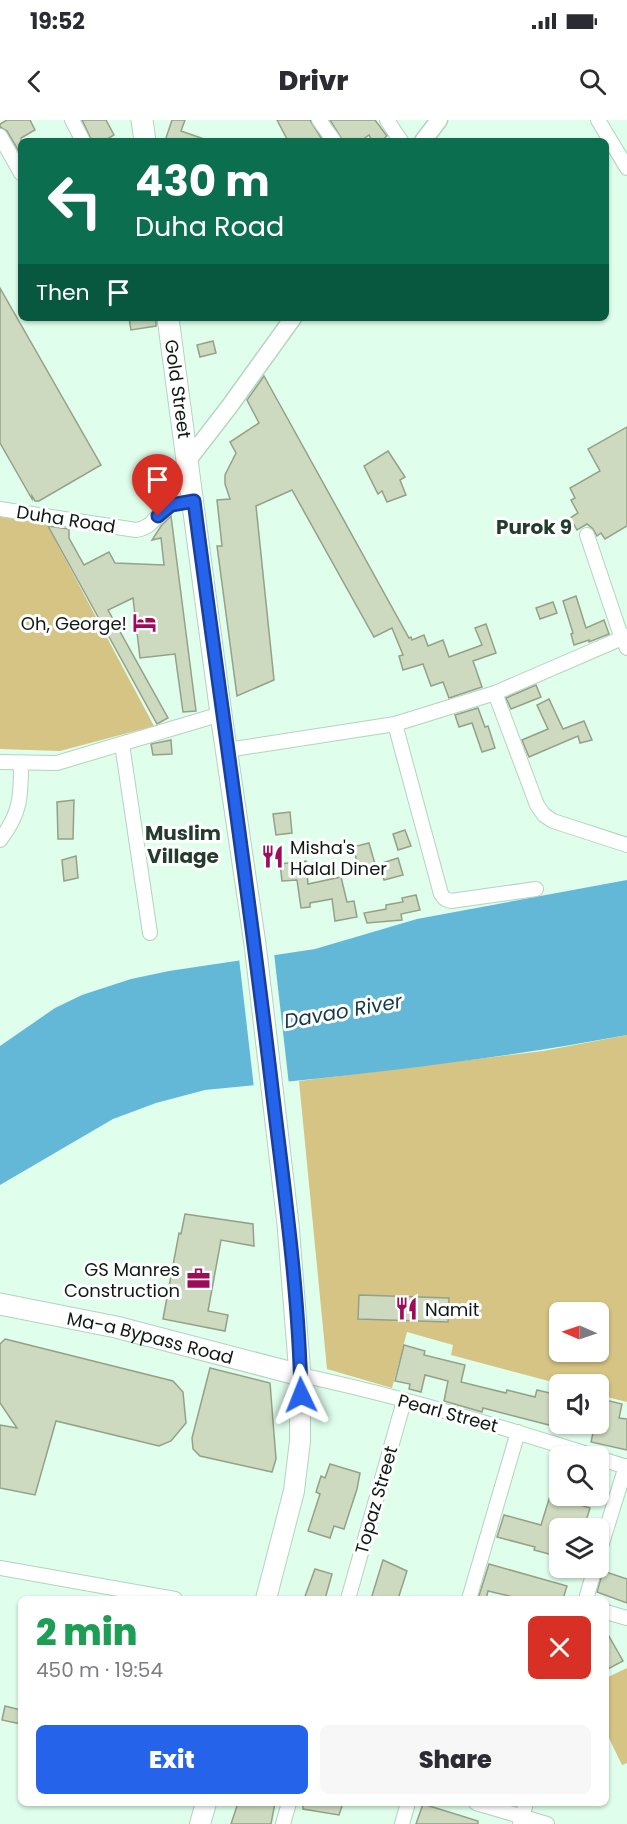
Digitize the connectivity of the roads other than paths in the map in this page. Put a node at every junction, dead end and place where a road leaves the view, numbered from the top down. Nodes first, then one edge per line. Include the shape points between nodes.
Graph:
1 (72, 120) edge
2 (142, 120) edge
3 (319, 120) edge
4 (439, 120) edge
5 (598, 120) edge
6 (389, 121) edge
7 (0, 136) edge
8 (81, 138) edge
9 (145, 138) edge
10 (332, 138) edge
11 (399, 138) edge
12 (425, 138) edge
13 (609, 138) edge
14 (609, 138) edge
15 (18, 167) edge
16 (627, 168) edge
17 (168, 321) edge
18 (291, 321) edge
19 (188, 460) junction
20 (194, 501) junction
21 (0, 509) edge
22 (587, 536) dead end
23 (626, 640) edge
24 (495, 693) junction
25 (221, 714) junction
26 (395, 724) junction
27 (122, 744) junction
28 (227, 750) junction
29 (0, 762) edge
30 (21, 763) junction
31 (0, 840) edge
32 (627, 845) edge
33 (536, 890) dead end
34 (150, 933) dead end
35 (0, 1304) edge
36 (300, 1375) junction
37 (404, 1401) junction
38 (518, 1432) junction
39 (562, 1446) edge
40 (609, 1461) edge
41 (626, 1467) edge
42 (609, 1521) edge
43 (0, 1568) edge
44 (592, 1578) edge
45 (158, 1596) edge
46 (267, 1596) edge
47 (349, 1596) edge
48 (470, 1596) edge
49 (587, 1596) edge
50 (609, 1613) edge
51 (627, 1618) edge
52 (205, 1806) edge
53 (289, 1806) edge
54 (407, 1806) edge
55 (489, 1806) edge
56 (523, 1814) edge
57 (200, 1824) edge
58 (283, 1824) edge
59 (402, 1824) edge
60 (547, 1824) edge

1 - 8 street
2 - 9 main road
3 - 10 street
4 - 12 street
5 - 13 street
6 - 11 street
7 - 15 street
14 - 16 street
17 - 19 main road, Gold Street
18 - 19 street
19 - 20 main road, Gold Street
20 - 21 street, Duha Road via 171,505 150,526 136,530
20 - 25 main road, Gold Street
22 - 23 street via 620,633
23 - 24 street
24 - 26 street
24 - 32 street via 544,815
25 - 27 street
25 - 28 main road, Gold Street
26 - 28 street
26 - 33 street via 445,899
27 - 30 street via 57,763
27 - 34 street
28 - 36 main road, Gold Street via 255,944 294,1283
29 - 30 street
30 - 31 street via 21,796 12,825
35 - 36 main road, Ma-a Bypass Road via 116,1327
36 - 37 street, Pearl Street
36 - 46 main road via 300,1441 295,1483
37 - 38 street, Pearl Street
37 - 47 street, Topaz Street
38 - 39 street, Pearl Street
38 - 48 street
40 - 41 street, Pearl Street
41 - 42 street
43 - 45 street
44 - 49 street
50 - 51 street
52 - 57 main road
53 - 58 street
54 - 59 street
55 - 56 street
56 - 60 street

